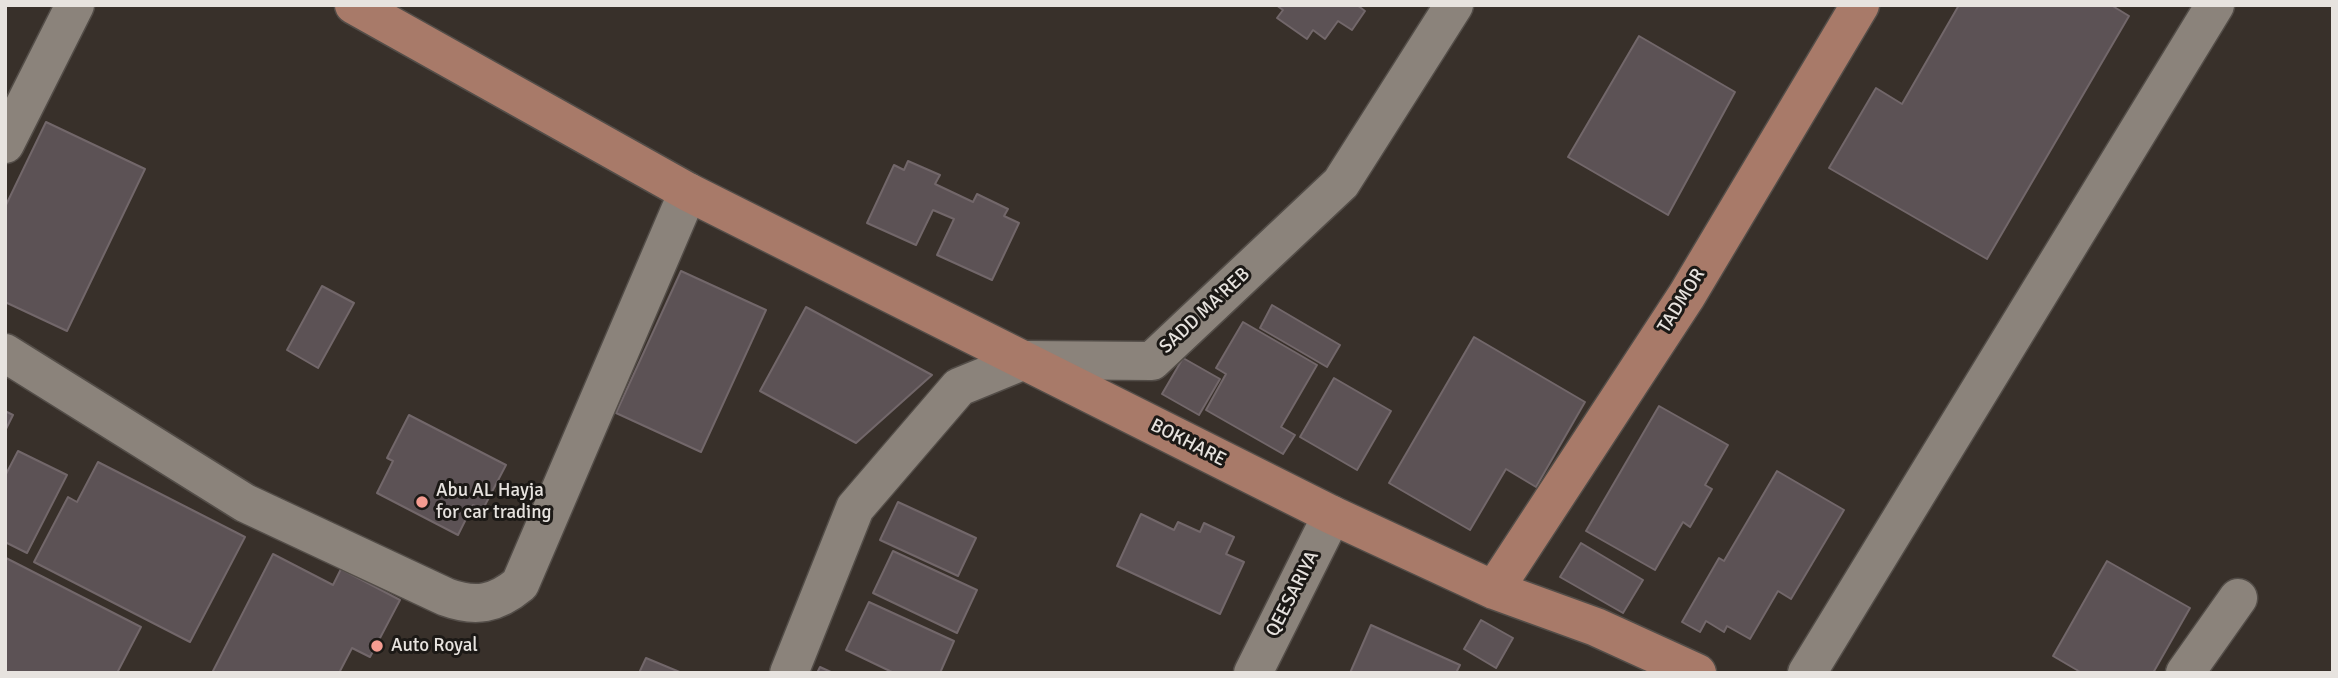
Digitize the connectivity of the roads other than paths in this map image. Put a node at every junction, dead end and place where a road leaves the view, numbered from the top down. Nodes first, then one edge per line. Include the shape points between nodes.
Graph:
1 (75, 5) edge
2 (354, 5) edge
3 (1454, 5) edge
4 (1860, 5) edge
5 (2215, 5) edge
6 (5, 144) edge
7 (688, 192) junction
8 (5, 353) edge
9 (1025, 360) junction
10 (1332, 515) junction
11 (1494, 590) junction
12 (2238, 598) dead end
13 (789, 673) edge
14 (1253, 673) edge
15 (1697, 673) edge
16 (1807, 673) edge
17 (2185, 673) edge

1 - 6 street
2 - 7 street, BOKHARE
3 - 9 street, SADD MA'REB via 1341,183 1152,361
4 - 11 street, TADMOR via 1686,295
5 - 16 street
7 - 8 street via 520,584 485,604 464,604 446,597 245,503
7 - 9 street, BOKHARE
9 - 10 street, BOKHARE
9 - 13 street, SADD MA'REB via 959,387 855,508
10 - 11 street, BOKHARE
10 - 14 street, QEESARIYA
11 - 15 street, BOKHARE via 1597,626
12 - 17 street

